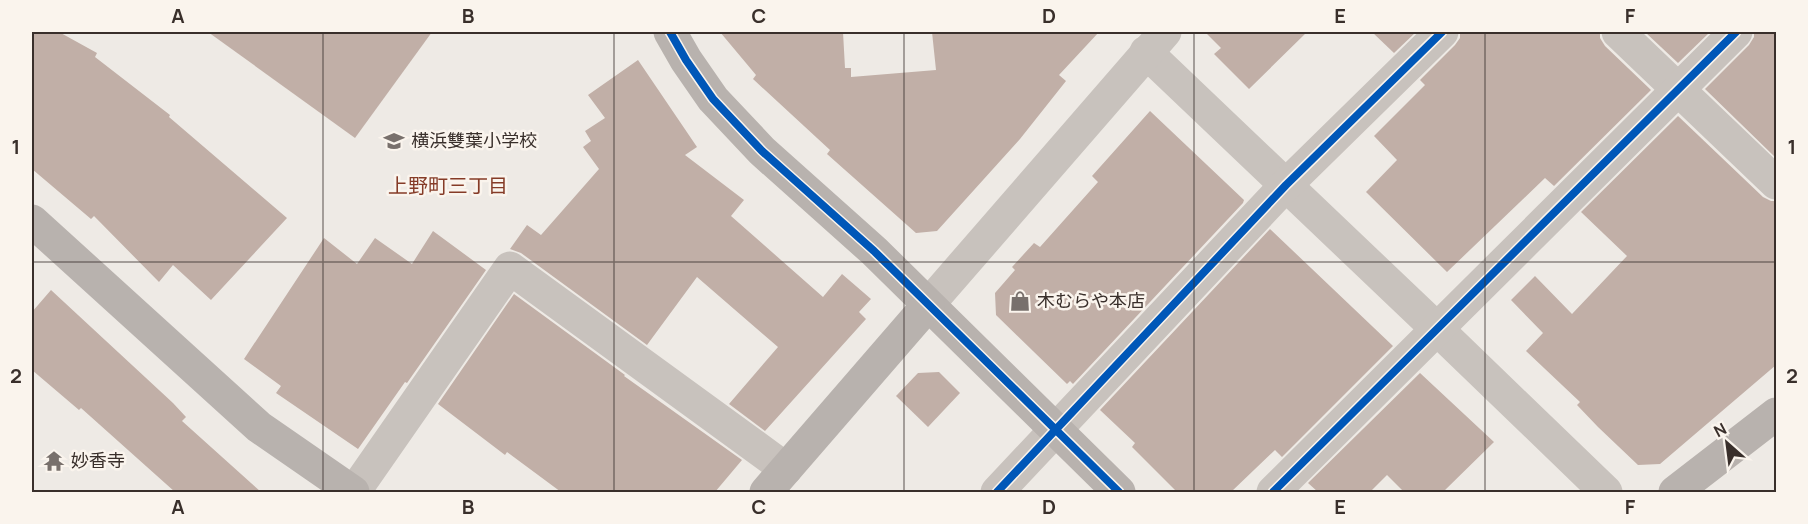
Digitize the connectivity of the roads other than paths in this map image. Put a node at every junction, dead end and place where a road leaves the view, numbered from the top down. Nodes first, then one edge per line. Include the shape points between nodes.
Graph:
1 (670, 32) edge
2 (1442, 32) edge
3 (1618, 32) edge
4 (1736, 32) edge
5 (1155, 42) edge
6 (1678, 90) junction
7 (1776, 183) edge
8 (1286, 185) junction
9 (32, 221) edge
10 (928, 305) junction
11 (1437, 329) junction
12 (1776, 414) edge
13 (1055, 429) junction
14 (776, 481) edge
15 (354, 492) edge
16 (997, 492) edge
17 (1119, 492) edge
18 (1273, 492) edge
19 (1606, 492) edge
20 (1675, 492) edge

1 - 10 street via 713,99 762,151
2 - 8 street
3 - 6 street
4 - 6 street
5 - 8 street
5 - 10 street
6 - 7 street
6 - 11 street
8 - 11 street
8 - 13 street
9 - 15 street via 259,427
10 - 13 street
10 - 14 street
11 - 18 street
11 - 19 street
12 - 20 street
13 - 16 street
13 - 17 street
14 - 15 street via 510,268

